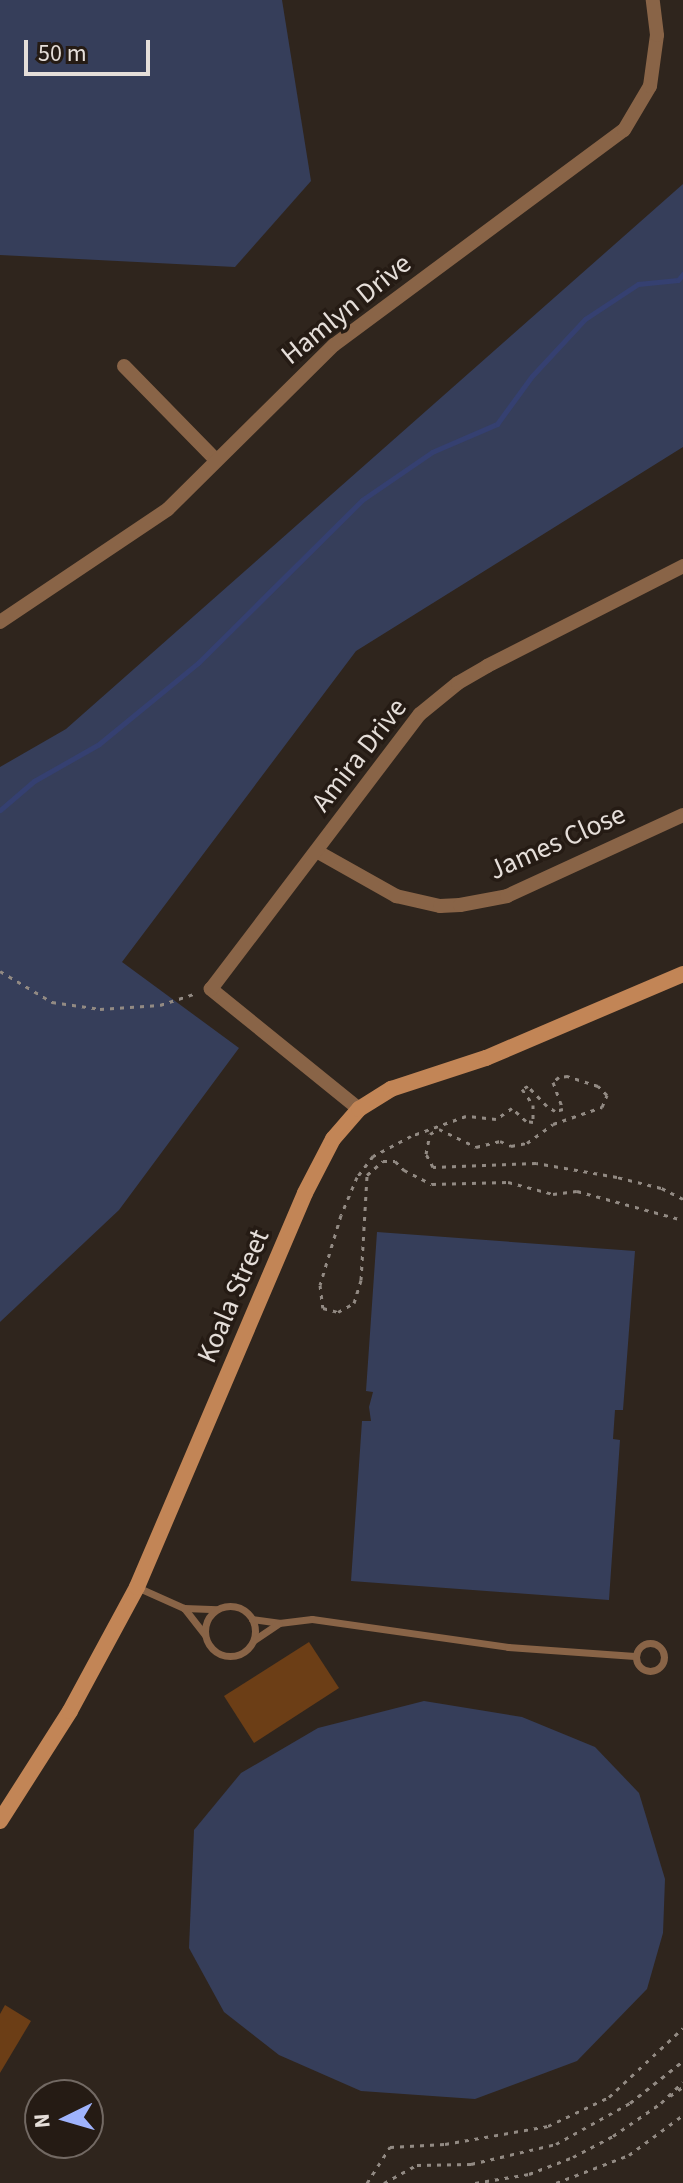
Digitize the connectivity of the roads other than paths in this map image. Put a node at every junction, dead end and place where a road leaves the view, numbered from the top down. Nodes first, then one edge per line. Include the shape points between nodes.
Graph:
1 (653, 0) edge
2 (124, 366) dead end
3 (216, 460) junction
4 (683, 566) edge
5 (0, 622) edge
6 (683, 815) edge
7 (318, 852) junction
8 (683, 974) edge
9 (359, 1109) junction
10 (137, 1587) junction
11 (184, 1608) junction
12 (217, 1609) junction
13 (252, 1619) junction
14 (279, 1623) junction
15 (206, 1637) junction
16 (253, 1642) junction
17 (635, 1656) junction
18 (0, 1821) edge

1 - 3 street, Hamlyn Drive via 657,35 650,86 624,130 334,345
2 - 3 street
3 - 5 street, Hamlyn Drive via 168,509
4 - 7 street, Amira Drive via 487,666 440,697 395,745
6 - 7 street, James Close via 507,896 460,905 396,896
7 - 9 street, Amira Drive via 211,989
8 - 9 street, Koala Street via 486,1058 391,1089
9 - 10 street, Koala Street via 324,1152
10 - 11 lane
10 - 18 street, Koala Street via 70,1711
11 - 12 lane
11 - 15 lane
12 - 13 lane via 240,1608
12 - 15 lane via 207,1622
13 - 14 lane
13 - 16 lane
14 - 16 lane
14 - 17 lane via 312,1619 508,1647
15 - 16 lane via 214,1650 228,1656 243,1653
17 - 17 lane via 641,1646 652,1643 662,1649 664,1660 657,1670 645,1671

